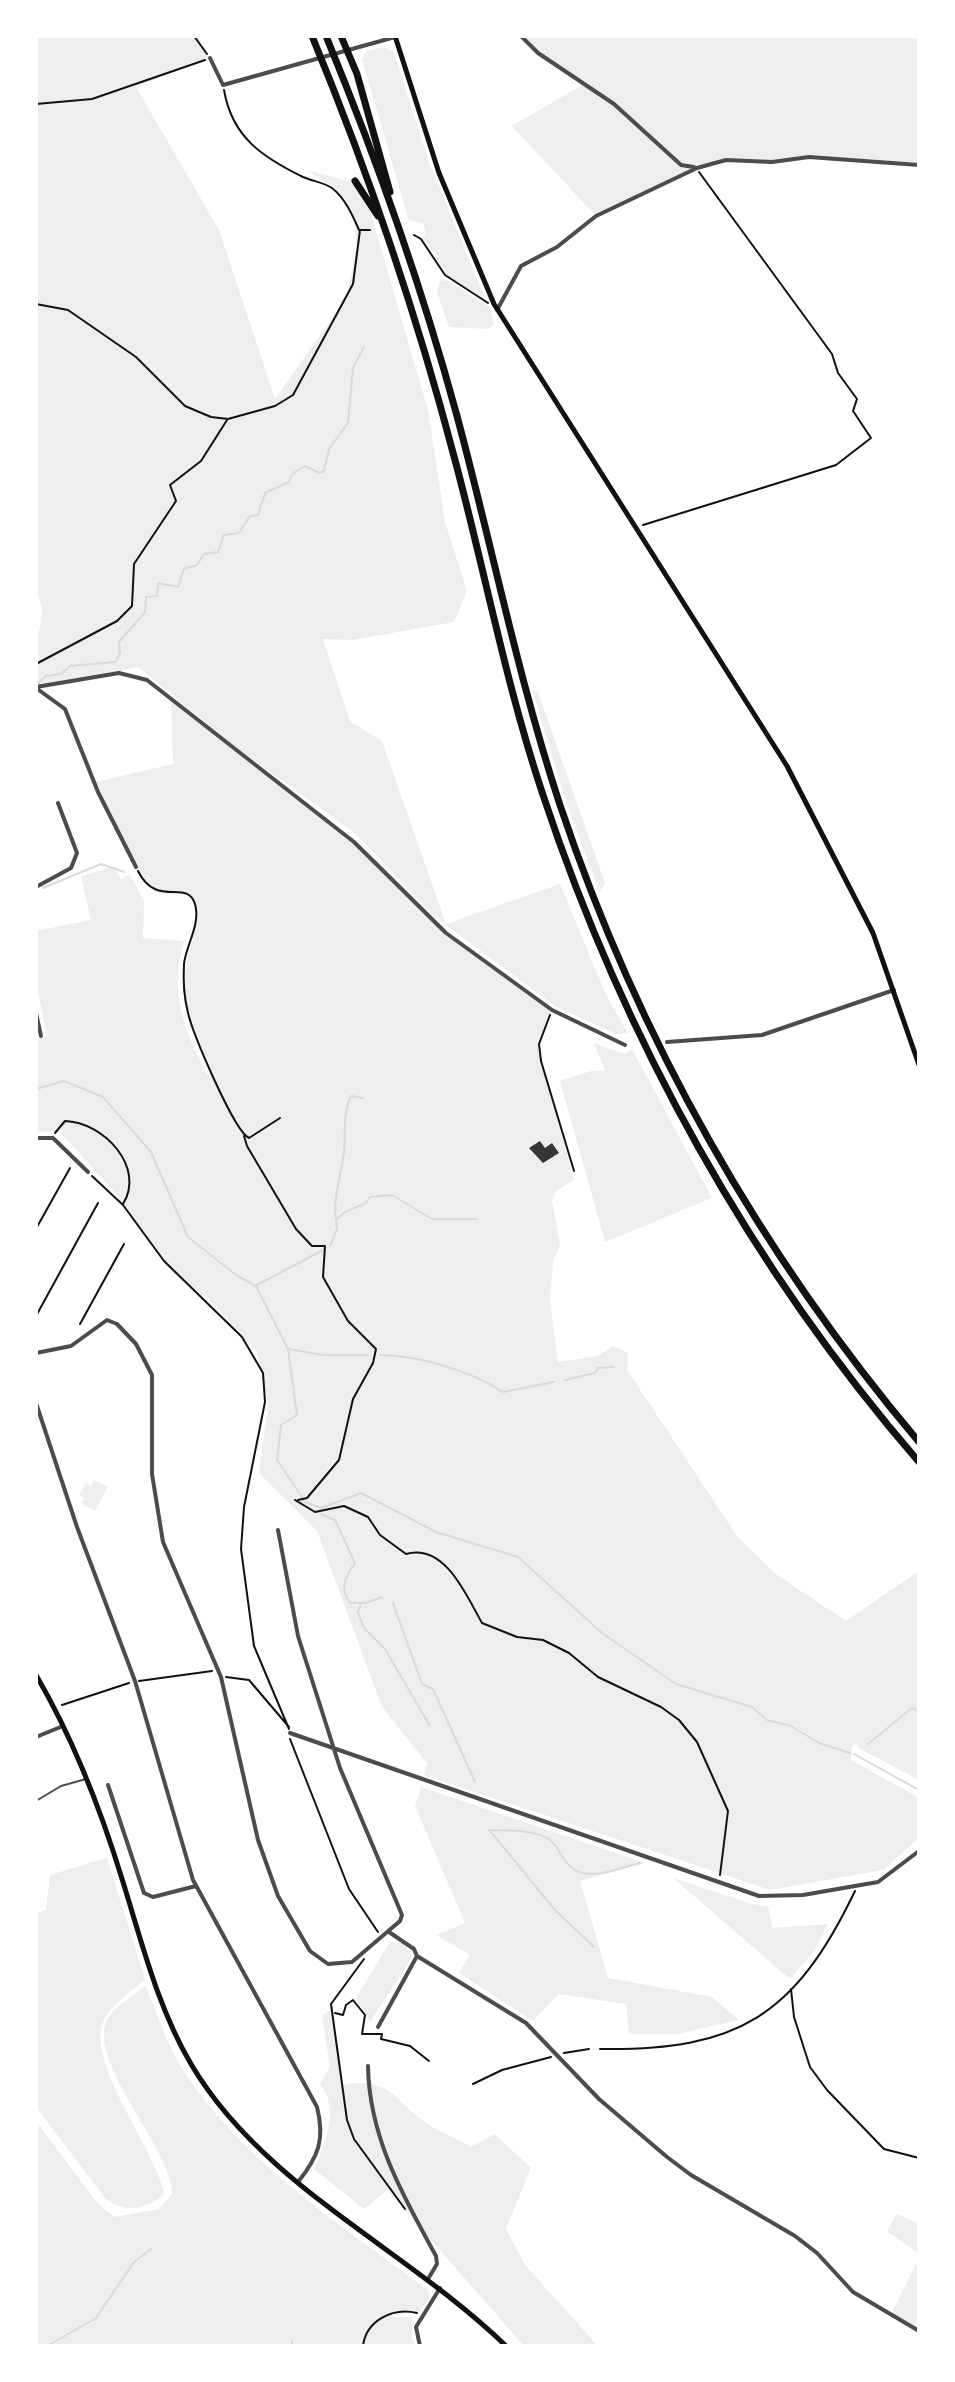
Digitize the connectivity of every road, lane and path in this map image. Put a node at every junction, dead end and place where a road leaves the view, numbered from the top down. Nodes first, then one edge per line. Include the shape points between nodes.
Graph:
1 (194, 36) edge
2 (312, 36) edge
3 (326, 36) edge
4 (341, 36) edge
5 (395, 36) edge
6 (521, 36) edge
7 (210, 58) junction
8 (223, 85) junction
9 (36, 104) edge
10 (919, 165) edge
11 (697, 168) junction
12 (355, 181) dead end
13 (360, 230) junction
14 (370, 230) dead end
15 (386, 230) junction
16 (414, 235) dead end
17 (404, 241) junction
18 (36, 304) edge
19 (495, 307) junction
20 (228, 419) junction
21 (634, 528) junction
22 (36, 664) edge
23 (36, 688) edge
24 (58, 803) dead end
25 (136, 867) joint
26 (36, 887) edge
27 (895, 990) junction
28 (552, 1010) junction
29 (36, 1013) edge
30 (41, 1036) dead end
31 (667, 1042) dead end
32 (625, 1045) dead end
33 (919, 1065) edge
34 (280, 1118) dead end
35 (244, 1136) junction
36 (36, 1138) edge
37 (53, 1138) junction
38 (70, 1168) dead end
39 (574, 1171) dead end
40 (88, 1172) joint
41 (98, 1203) dead end
42 (123, 1205) junction
43 (37, 1227) edge
44 (124, 1244) dead end
45 (36, 1316) edge
46 (80, 1324) dead end
47 (36, 1353) edge
48 (36, 1403) edge
49 (919, 1442) edge
50 (919, 1462) edge
51 (278, 1530) dead end
52 (36, 1675) edge
53 (221, 1677) junction
54 (64, 1726) junction
55 (290, 1730) junction
56 (36, 1737) edge
57 (335, 1747) junction
58 (87, 1778) junction
59 (108, 1785) dead end
60 (36, 1801) edge
61 (919, 1851) edge
62 (719, 1884) junction
63 (196, 1886) junction
64 (857, 1886) junction
65 (389, 1932) junction
66 (381, 1934) junction
67 (362, 1955) junction
68 (417, 1956) junction
69 (790, 1988) junction
70 (333, 2013) junction
71 (378, 2027) dead end
72 (589, 2049) dead end
73 (600, 2049) dead end
74 (556, 2056) junction
75 (429, 2061) dead end
76 (368, 2066) dead end
77 (473, 2084) dead end
78 (919, 2158) edge
79 (298, 2182) junction
80 (410, 2210) junction
81 (428, 2279) junction
82 (440, 2288) junction
83 (422, 2315) junction
84 (919, 2331) edge
85 (363, 2346) edge
86 (420, 2346) edge
87 (506, 2346) edge

1 - 7 path
2 - 15 highway
3 - 17 highway
4 - 17 highway via 357,74
5 - 8 street
5 - 19 main road via 439,173
6 - 11 street via 614,104 681,165
7 - 8 street
7 - 9 path via 92,99
8 - 13 path via 237,130 270,158 332,188
10 - 11 street via 809,157 726,160
11 - 19 street via 596,216 557,247 521,266
11 - 21 path via 832,354 857,399 853,411 871,438 836,465
12 - 15 highway
13 - 14 path
13 - 20 path via 353,284 293,395 275,406
15 - 50 highway via 436,387 535,771 604,957 660,1077 736,1212 831,1352
16 - 19 path via 445,275
17 - 49 highway via 454,404 540,743 620,962 688,1103 751,1212 831,1330
18 - 20 path via 68,310 136,357 185,406
19 - 21 main road
20 - 22 path via 201,461 170,485 176,501 134,564 132,606 117,621
21 - 27 main road via 787,766 860,906
23 - 25 street via 65,709
23 - 28 street via 119,673 147,680 354,842 446,933
24 - 26 street via 77,853 71,868
25 - 35 path via 157,893 179,891 195,903 185,961 188,1013
27 - 31 street via 762,1035
27 - 33 main road
28 - 32 street
28 - 39 path via 540,1053
29 - 30 street
34 - 35 path via 254,1137
35 - 62 path via 296,1229 312,1246 325,1246 323,1277 348,1321 376,1349 353,1399 339,1460 307,1498 295,1500 315,1512 344,1506 368,1517 380,1535 406,1554 417,1551 434,1557 462,1584 482,1623 543,1640 598,1677 679,1720 697,1742 728,1811
36 - 37 street
37 - 40 street
37 - 42 path via 65,1121 102,1135 125,1161 130,1176
38 - 43 path
40 - 42 path
41 - 45 path
42 - 55 path via 164,1261 242,1337 263,1373 265,1402 241,1549 254,1646
44 - 46 path
47 - 53 street via 71,1346 107,1320 126,1332 144,1355 154,1390 152,1474 160,1528
48 - 63 street via 135,1681
51 - 57 street via 298,1636
52 - 54 main road
53 - 55 path via 249,1680
53 - 67 street via 258,1840 278,1896 318,1959 341,1965
54 - 56 street
54 - 58 main road
55 - 57 street
55 - 66 path via 294,1753 349,1889
57 - 62 street
57 - 65 street via 402,1915
58 - 60 lane
58 - 79 main road via 153,1979 190,2063 238,2127
59 - 63 street via 144,1893 153,1897
61 - 64 street via 888,1878
62 - 64 street via 783,1897
63 - 79 street via 317,2107 323,2132 313,2161
64 - 69 path via 822,1952
65 - 66 street
65 - 68 street
66 - 67 street
67 - 70 path via 359,1969 334,1996
68 - 71 street
68 - 74 street via 526,2023
69 - 73 path via 737,2031 649,2050
69 - 78 path via 810,2067 870,2139 884,2149
70 - 75 path via 343,2015 353,2000 365,2015 362,2034 382,2034 381,2039 410,2046
70 - 80 path via 354,2139 403,2209
72 - 74 path
74 - 77 path
74 - 84 street via 691,2175 795,2236 853,2292
76 - 80 street via 373,2119
79 - 81 main road
80 - 81 street via 436,2256
81 - 82 main road
82 - 83 street
82 - 87 main road
83 - 85 path via 404,2311 377,2319
83 - 86 street via 415,2332

